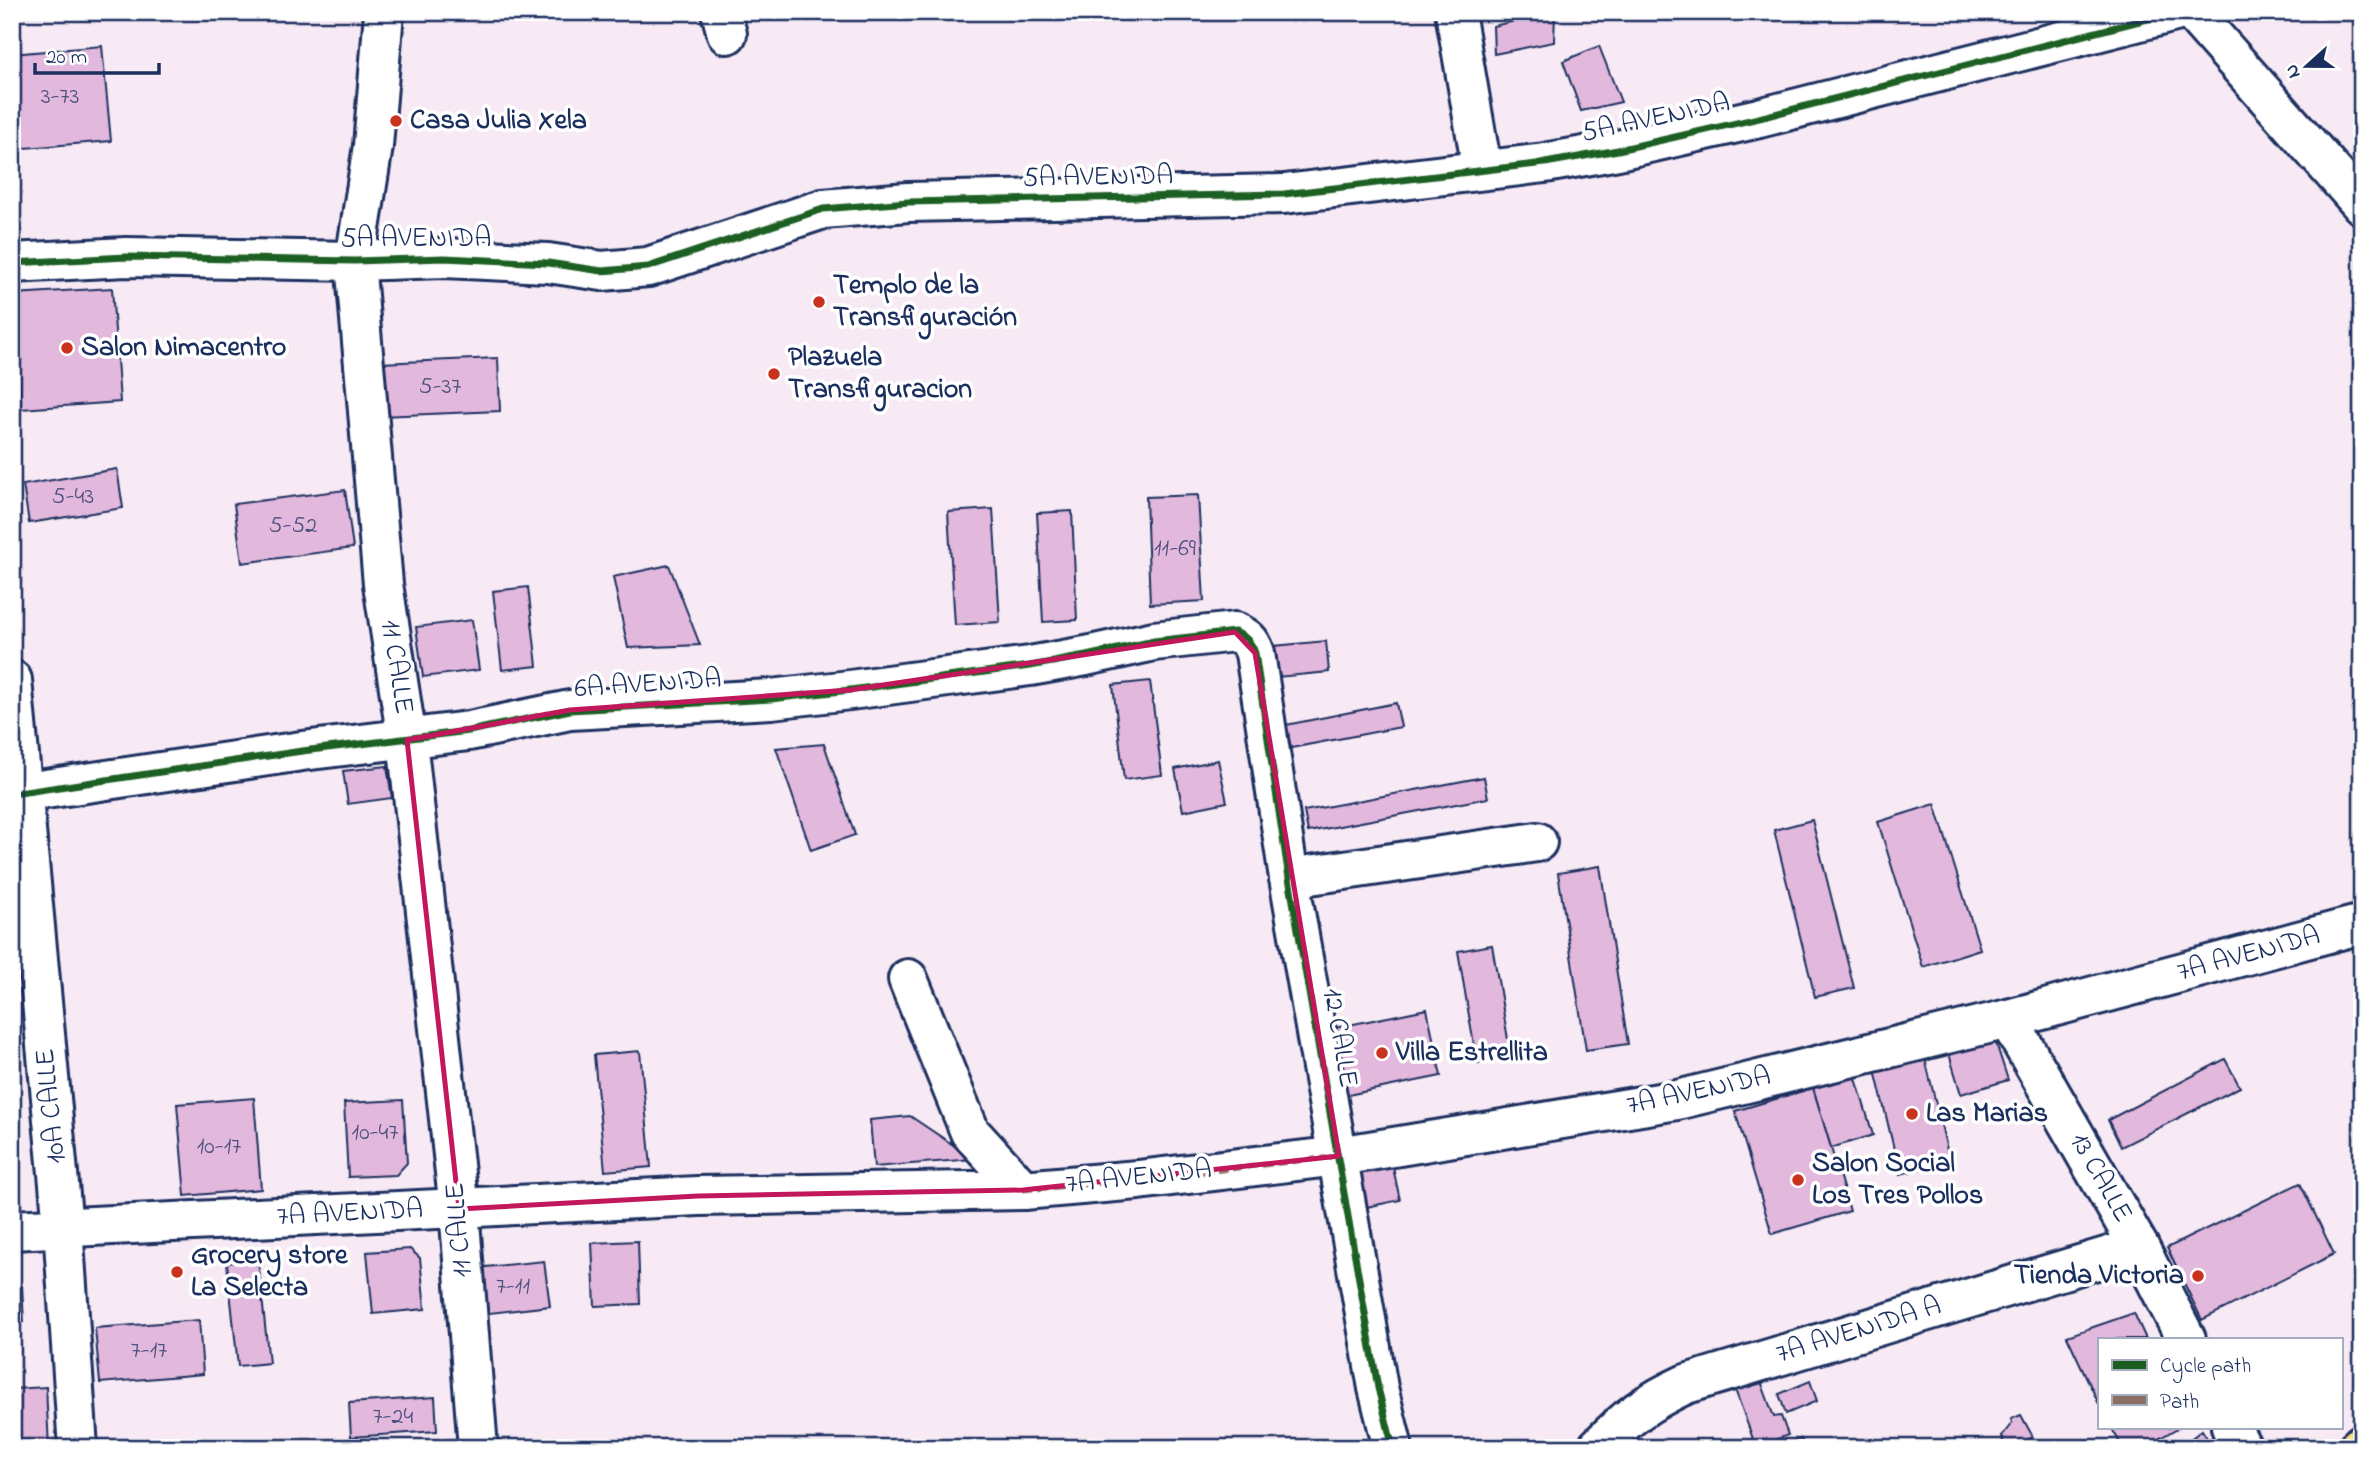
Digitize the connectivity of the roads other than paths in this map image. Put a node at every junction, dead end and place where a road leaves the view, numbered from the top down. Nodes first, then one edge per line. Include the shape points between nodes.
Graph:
1 (384, 12) edge
2 (1455, 12) edge
3 (2175, 12) edge
4 (2192, 12) edge
5 (1482, 170) junction
6 (2360, 200) edge
7 (355, 261) junction
8 (12, 263) edge
9 (1245, 636) joint
10 (12, 680) edge
11 (407, 740) junction
12 (17, 794) edge
13 (1537, 842) dead end
14 (1289, 878) junction
15 (2362, 924) edge
16 (908, 979) dead end
17 (2008, 1019) junction
18 (1339, 1156) junction
19 (1023, 1190) junction
20 (459, 1209) junction
21 (64, 1227) junction
22 (12, 1230) edge
23 (2139, 1247) junction
24 (2185, 1338) edge
25 (2232, 1428) edge
26 (78, 1448) edge
27 (478, 1448) edge
28 (1393, 1448) edge
29 (1597, 1448) edge
30 (2242, 1448) edge

1 - 7 street, 11 CALLE via 373,146
2 - 5 street
3 - 5 street, 5A AVENIDA via 1759,118 1557,161
4 - 6 street
5 - 7 street, 5A AVENIDA via 1284,194 908,202 823,209 624,271 499,259
7 - 8 street, 5A AVENIDA via 126,257
7 - 11 street, 11 CALLE via 383,584
9 - 11 street, 6A AVENIDA via 1225,631 1030,666 771,699 570,710
9 - 14 street, 12 CALLE via 1255,653
10 - 12 street, 10A CALLE
11 - 12 street, 6A AVENIDA via 302,751
11 - 20 street, 11 CALLE
12 - 21 street, 10A CALLE
13 - 14 street
14 - 18 street, 12 CALLE
15 - 17 street, 7A AVENIDA
16 - 19 street via 970,1132
17 - 18 street, 7A AVENIDA via 1677,1100
17 - 23 street, 13 CALLE
18 - 19 street, 7A AVENIDA
18 - 28 street, 12 CALLE via 1378,1388
19 - 20 street, 7A AVENIDA via 698,1196
20 - 21 street, 7A AVENIDA
20 - 27 street, 11 CALLE
21 - 22 street, 7A AVENIDA
21 - 26 street, 10A CALLE
23 - 24 street, 13 CALLE
23 - 29 street, 7A AVENIDA A via 1686,1384 1624,1420
25 - 30 street

